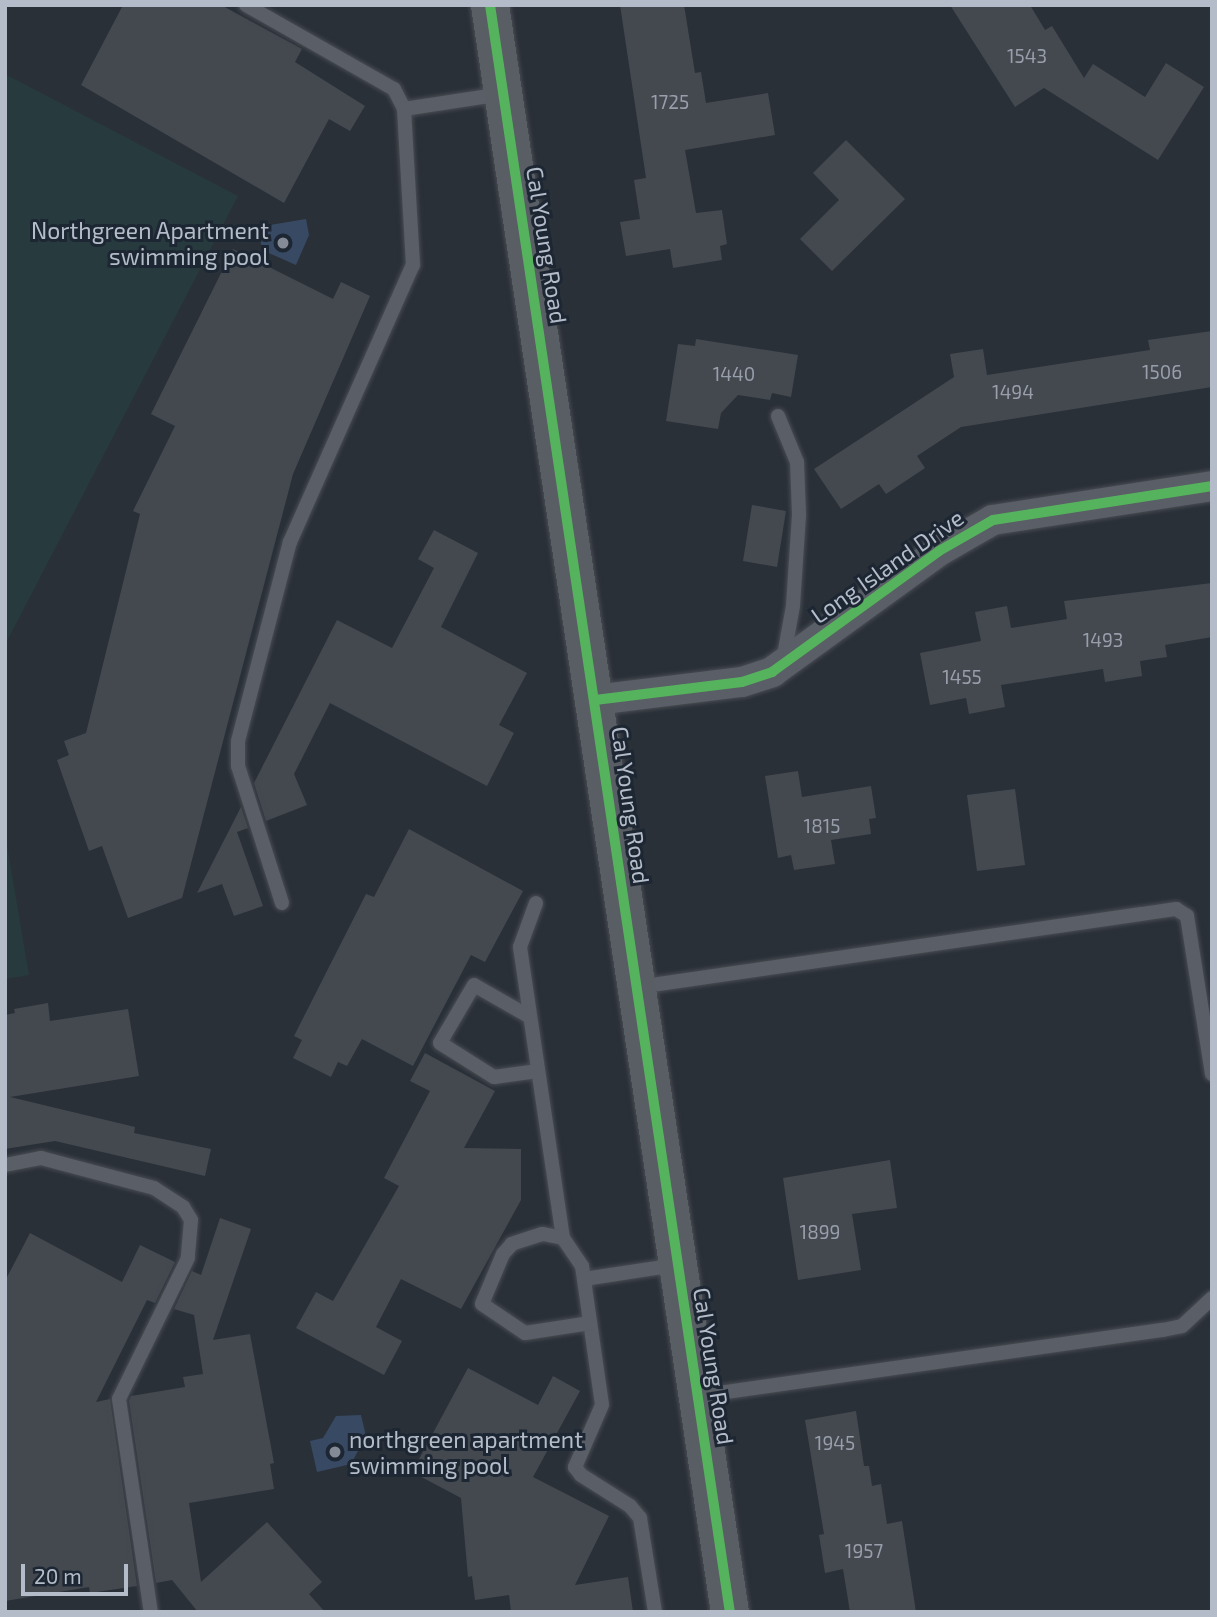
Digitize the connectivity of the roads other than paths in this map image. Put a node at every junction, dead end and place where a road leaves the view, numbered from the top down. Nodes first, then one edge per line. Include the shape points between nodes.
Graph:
1 (246, 5) edge
2 (490, 5) edge
3 (503, 94) junction
4 (404, 109) junction
5 (778, 416) dead end
6 (1212, 486) edge
7 (782, 666) junction
8 (594, 699) junction
9 (282, 903) dead end
10 (536, 903) dead end
11 (637, 987) junction
12 (530, 1017) junction
13 (538, 1071) junction
14 (1212, 1074) edge
15 (5, 1166) edge
16 (563, 1238) junction
17 (677, 1265) junction
18 (584, 1279) junction
19 (1212, 1297) edge
20 (590, 1323) junction
21 (697, 1396) junction
22 (151, 1612) edge
23 (656, 1612) edge
24 (730, 1612) edge

1 - 4 lane via 394,89
2 - 3 main road, Cal Young Road
3 - 4 lane
3 - 8 main road, Cal Young Road
4 - 9 lane via 413,265 290,542 238,741 238,766
5 - 7 lane via 797,462 799,515 793,606
6 - 7 street, Long Island Drive via 993,520 939,551
7 - 8 street, Long Island Drive via 742,682
8 - 11 main road, Cal Young Road
10 - 12 lane via 520,942
11 - 14 lane via 1176,909 1187,916
11 - 17 main road, Cal Young Road
12 - 13 lane
12 - 13 lane via 474,985 440,1046 494,1077
13 - 16 lane
15 - 22 lane via 41,1158 154,1188 183,1207 191,1220 188,1258 119,1399
16 - 18 lane via 581,1260
16 - 20 lane via 542,1234 512,1244 503,1254 482,1304 525,1333
17 - 18 lane
17 - 21 main road, Cal Young Road
18 - 20 lane
19 - 21 lane via 1182,1326 1163,1330
20 - 23 lane via 602,1410 576,1467 640,1518
21 - 24 main road, Cal Young Road

